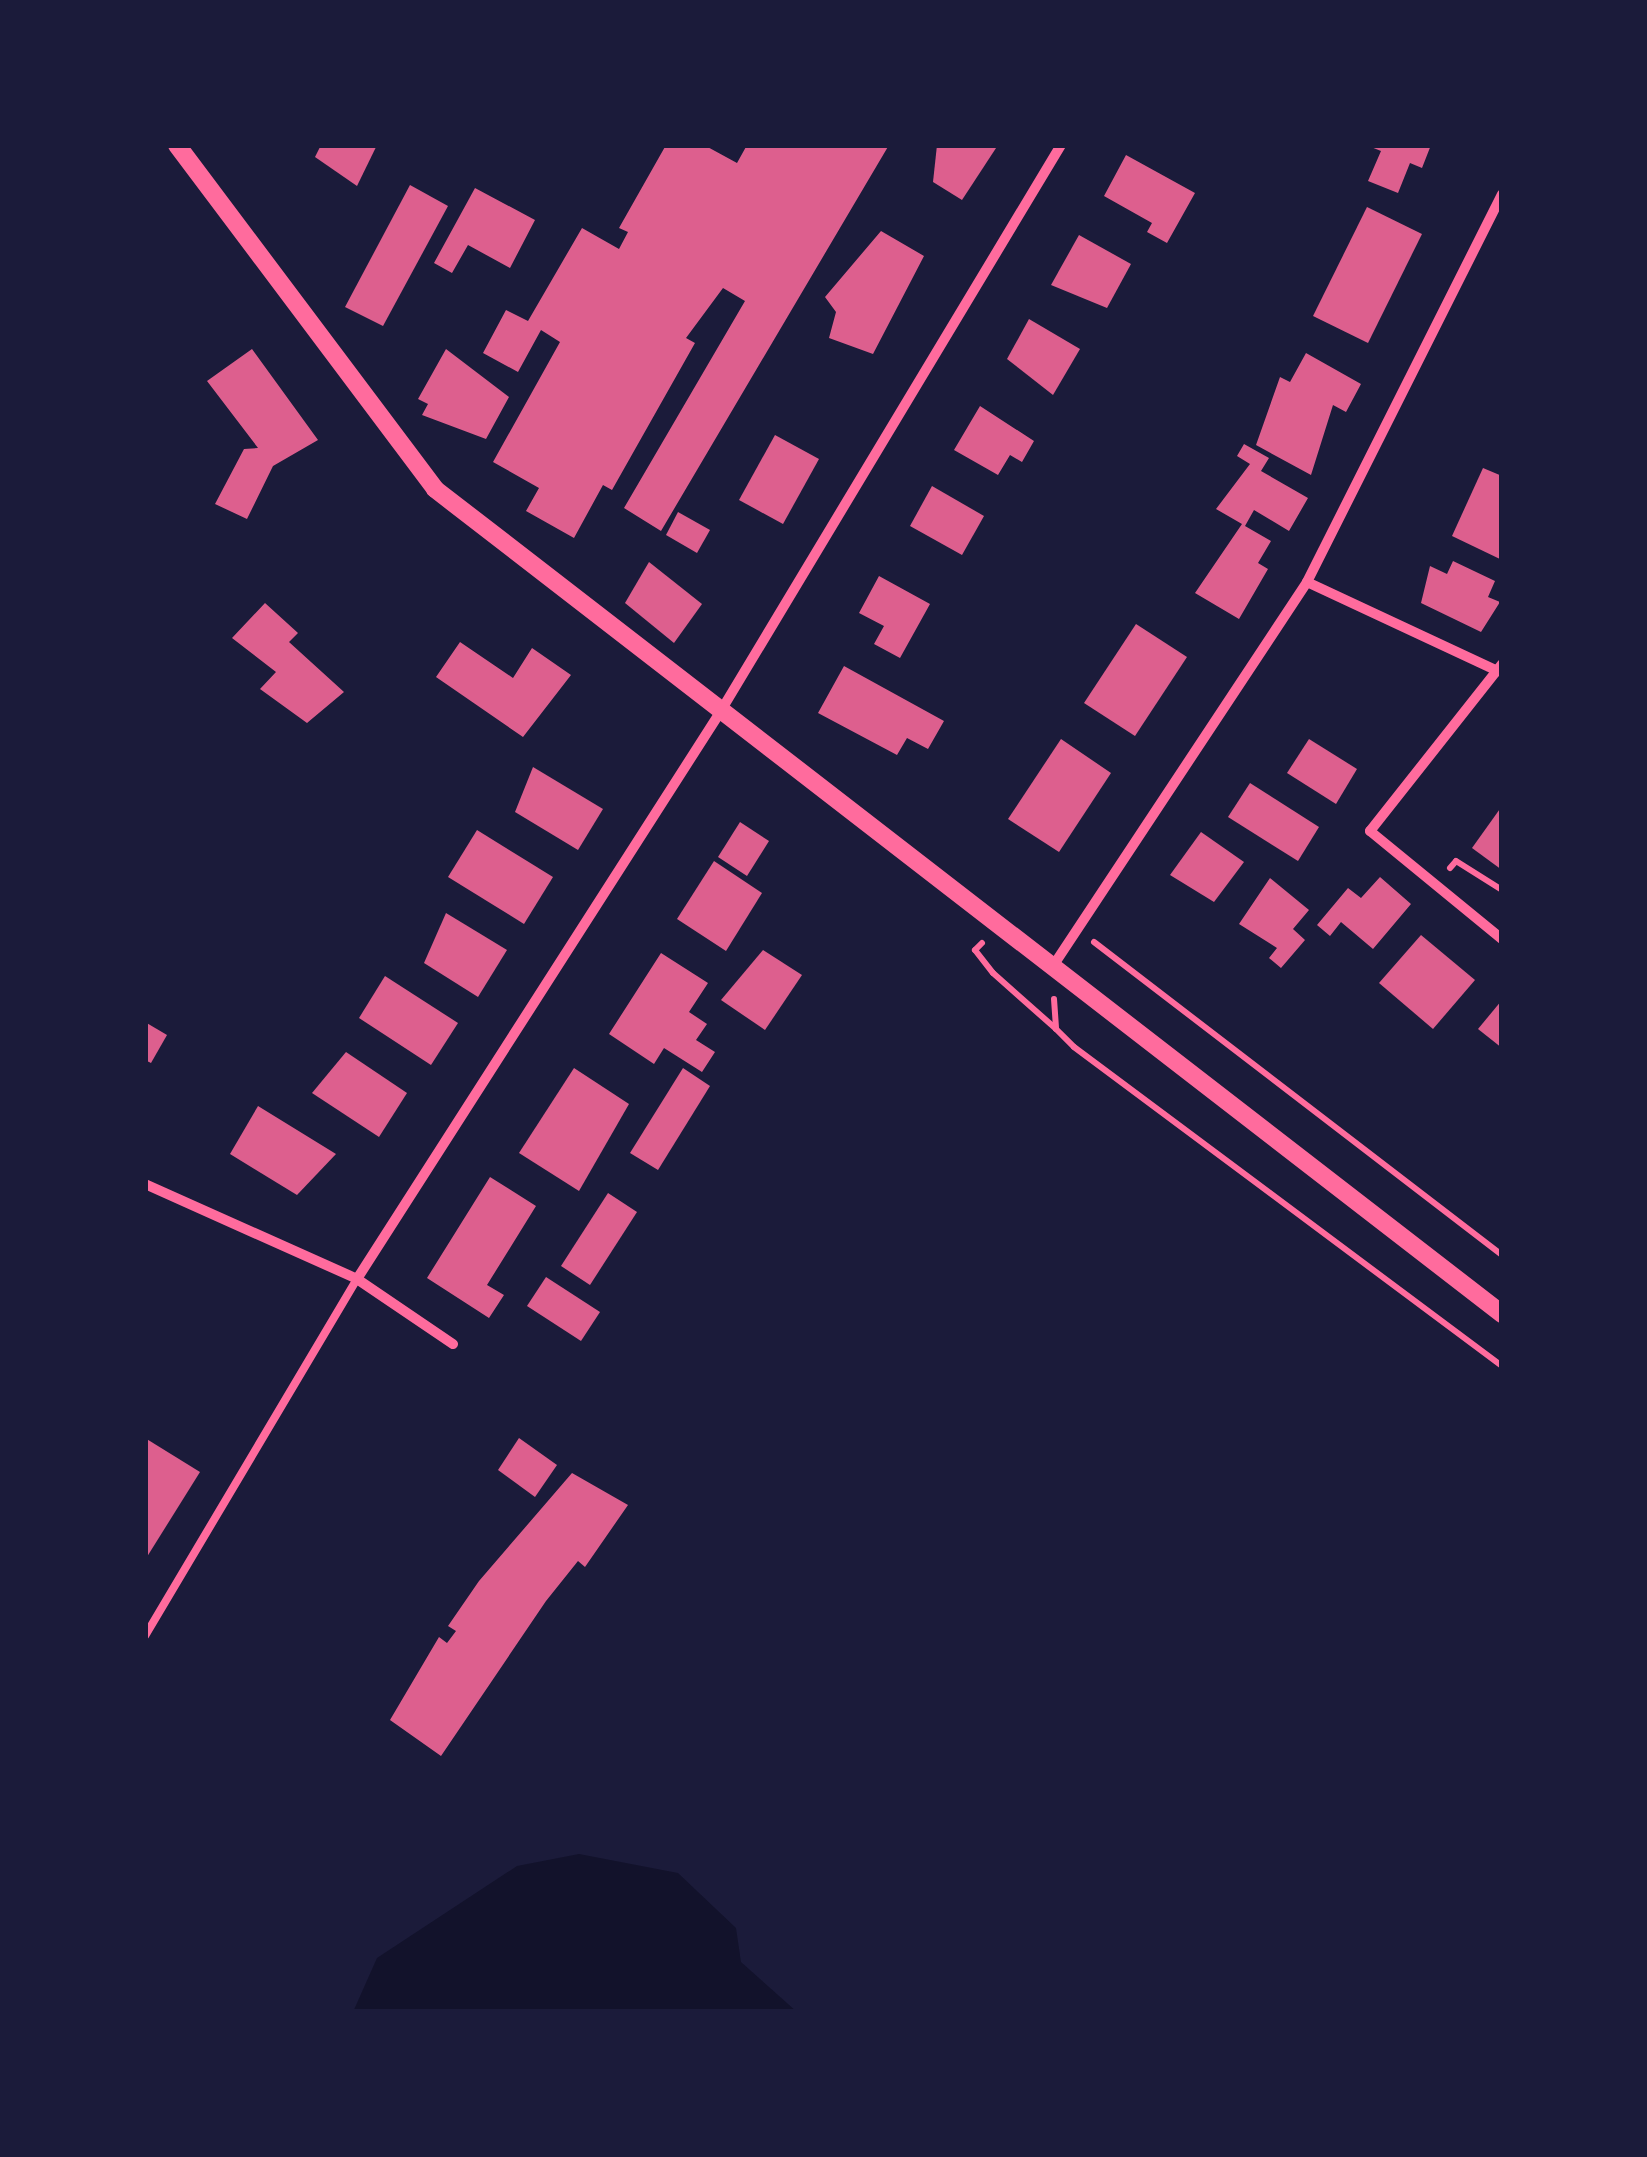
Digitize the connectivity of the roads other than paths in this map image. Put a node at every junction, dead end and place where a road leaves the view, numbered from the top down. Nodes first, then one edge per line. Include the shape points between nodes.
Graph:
1 (177, 145) edge
2 (1061, 145) edge
3 (1502, 194) edge
4 (1307, 582) junction
5 (1500, 667) edge
6 (718, 714) junction
7 (1502, 939) edge
8 (1050, 970) junction
9 (145, 1184) edge
10 (357, 1279) junction
11 (1502, 1314) edge
12 (453, 1344) dead end
13 (145, 1636) edge

1 - 6 street via 435,489
2 - 6 street
3 - 4 street via 1435,342
4 - 5 street
4 - 8 street
5 - 7 street via 1370,831
6 - 8 street
6 - 10 street
8 - 11 street
9 - 10 street
10 - 12 street
10 - 13 lane

